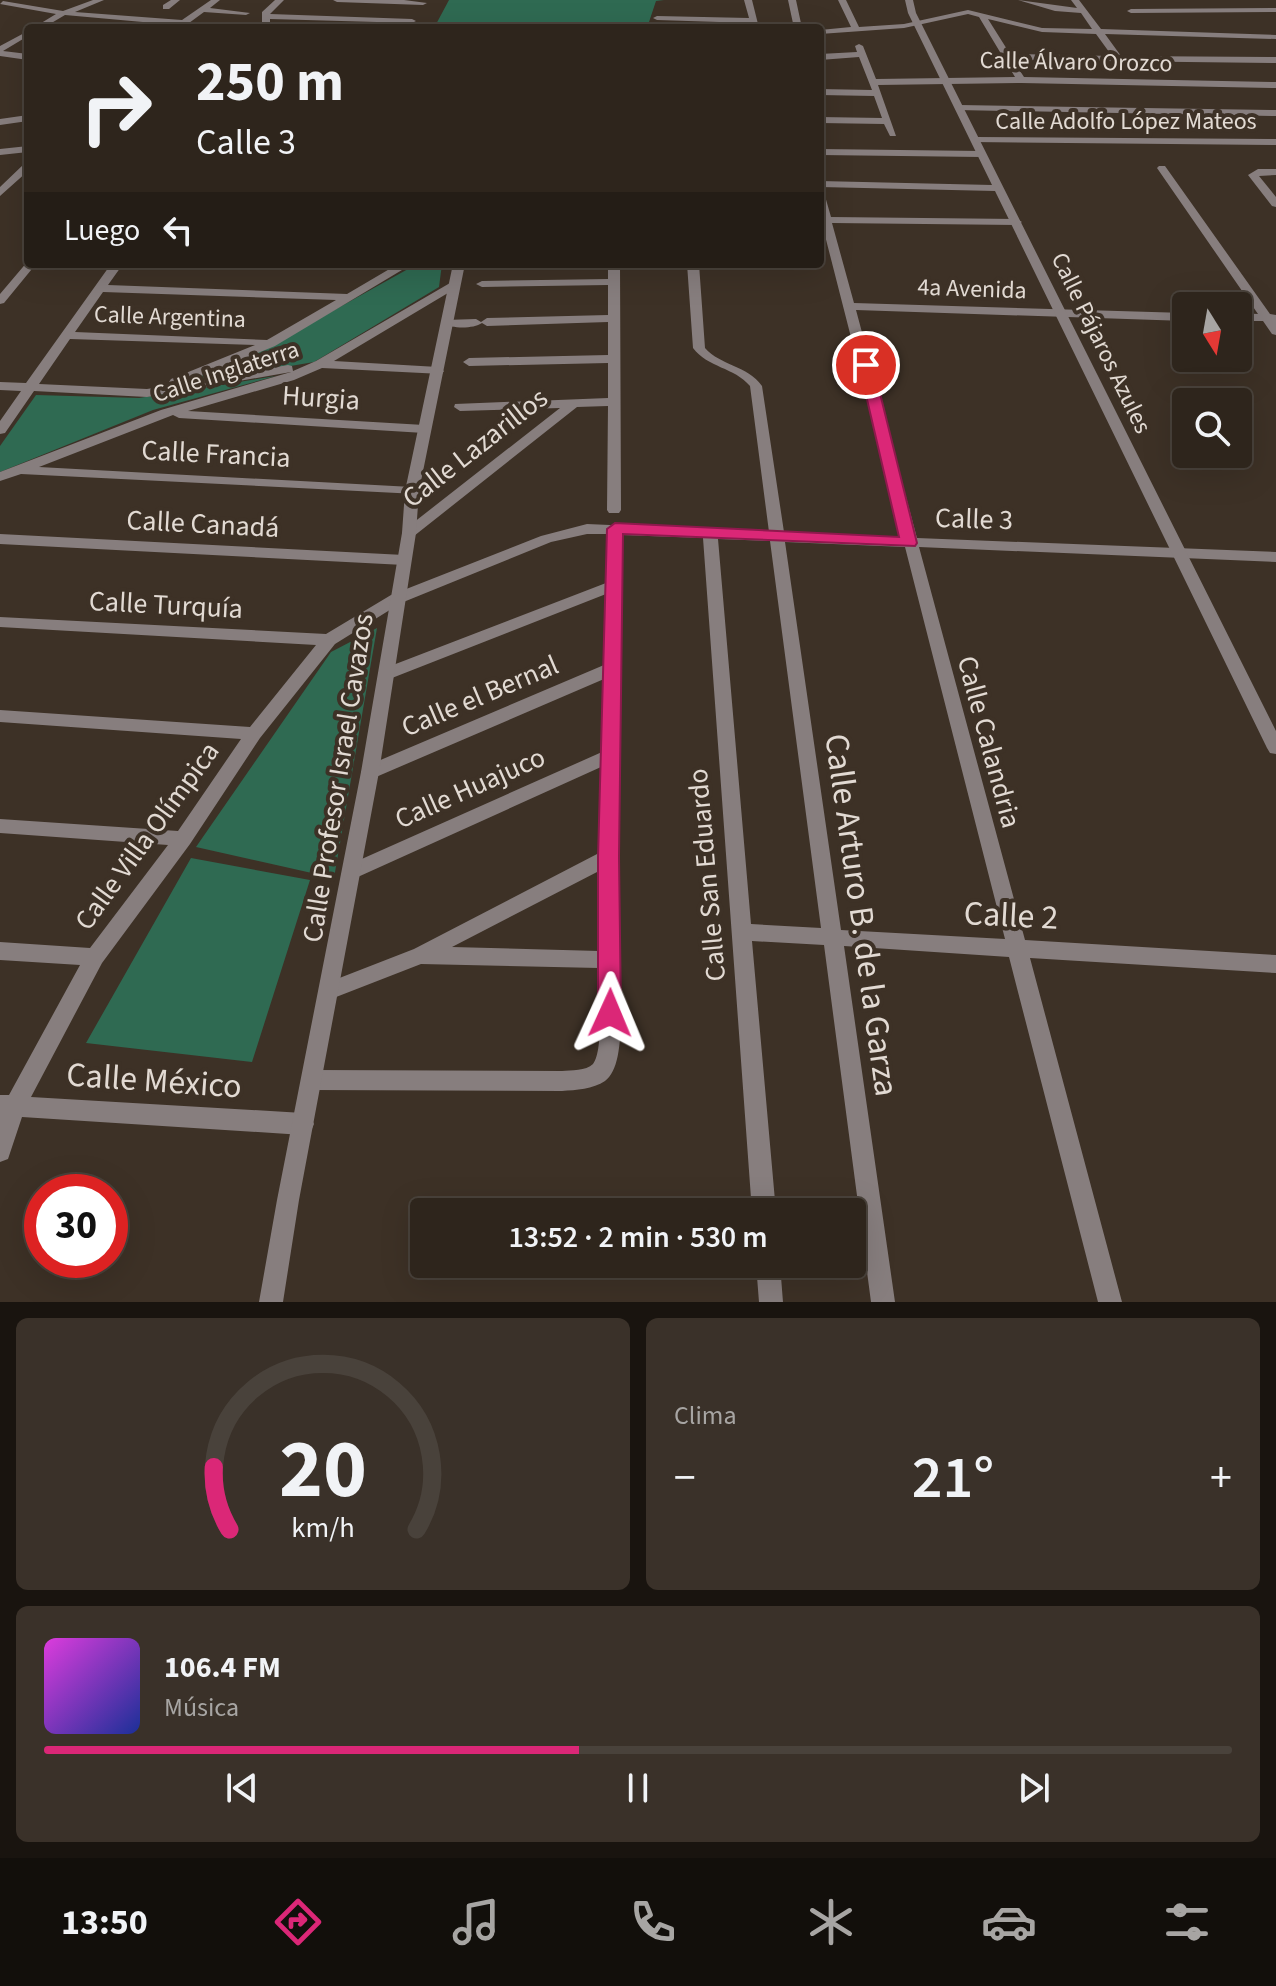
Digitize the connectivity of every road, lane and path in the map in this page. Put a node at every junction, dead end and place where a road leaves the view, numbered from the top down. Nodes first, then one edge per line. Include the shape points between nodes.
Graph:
1 (100, 0) edge
2 (176, 0) edge
3 (216, 0) edge
4 (280, 0) edge
5 (337, 0) edge
6 (748, 0) edge
7 (792, 0) edge
8 (842, 0) edge
9 (909, 0) edge
10 (1022, 0) edge
11 (1075, 0) edge
12 (1122, 0) edge
13 (424, 1) edge
14 (5, 3) edge
15 (166, 7) dead end
16 (203, 10) junction
17 (1276, 10) edge
18 (1083, 11) junction
19 (1131, 11) junction
20 (64, 13) junction
21 (246, 13) dead end
22 (981, 14) junction
23 (265, 16) junction
24 (120, 18) junction
25 (657, 18) dead end
26 (44, 24) edge
27 (111, 24) edge
28 (171, 24) edge
29 (182, 24) edge
30 (266, 24) edge
31 (410, 24) edge
32 (679, 24) edge
33 (745, 24) edge
34 (754, 24) edge
35 (797, 24) edge
36 (918, 24) junction
37 (856, 29) junction
38 (824, 32) edge
39 (1100, 32) junction
40 (1148, 33) junction
41 (24, 36) edge
42 (1276, 37) edge
43 (0, 51) edge
44 (12, 56) junction
45 (824, 56) edge
46 (24, 57) edge
47 (1008, 57) junction
48 (1118, 58) junction
49 (1162, 58) junction
50 (1276, 60) edge
51 (0, 63) edge
52 (946, 80) junction
53 (1021, 80) junction
54 (875, 82) junction
55 (1276, 85) edge
56 (824, 92) edge
57 (877, 93) junction
58 (960, 108) junction
59 (1276, 113) edge
60 (24, 119) edge
61 (824, 120) edge
62 (888, 121) junction
63 (0, 122) edge
64 (893, 134) dead end
65 (975, 140) junction
66 (1276, 142) edge
67 (24, 149) edge
68 (0, 152) edge
69 (824, 152) edge
70 (981, 154) junction
71 (1162, 168) dead end
72 (24, 170) edge
73 (1276, 172) edge
74 (824, 184) edge
75 (999, 188) junction
76 (0, 193) edge
77 (1276, 204) edge
78 (824, 210) edge
79 (827, 220) junction
80 (1017, 222) junction
81 (27, 268) edge
82 (114, 268) edge
83 (399, 268) edge
84 (458, 268) edge
85 (614, 268) edge
86 (693, 268) edge
87 (614, 282) junction
88 (482, 284) dead end
89 (454, 285) junction
90 (100, 288) junction
91 (349, 297) junction
92 (0, 301) edge
93 (851, 306) junction
94 (1062, 315) junction
95 (1172, 317) edge
96 (1252, 317) edge
97 (613, 318) junction
98 (1272, 318) edge
99 (449, 323) junction
100 (1276, 331) edge
101 (68, 335) junction
102 (271, 343) junction
103 (613, 359) junction
104 (469, 362) dead end
105 (320, 364) junction
106 (438, 371) junction
107 (0, 386) edge
108 (30, 387) junction
109 (147, 393) junction
110 (614, 402) junction
111 (573, 404) junction
112 (460, 407) dead end
113 (166, 413) junction
114 (424, 429) junction
115 (0, 430) edge
116 (18, 470) junction
117 (0, 477) edge
118 (412, 491) junction
119 (615, 519) junction
120 (409, 533) junction
121 (710, 533) junction
122 (777, 536) junction
123 (0, 539) edge
124 (909, 543) junction
125 (1180, 553) junction
126 (1276, 557) edge
127 (404, 560) junction
128 (612, 586) junction
129 (396, 599) junction
130 (0, 622) edge
131 (329, 640) junction
132 (611, 669) junction
133 (386, 674) junction
134 (0, 716) edge
135 (254, 734) junction
136 (1276, 748) edge
137 (610, 756) junction
138 (370, 772) junction
139 (0, 826) edge
140 (183, 839) junction
141 (608, 857) junction
142 (353, 871) junction
143 (742, 932) junction
144 (831, 938) junction
145 (1018, 949) junction
146 (0, 951) edge
147 (420, 955) junction
148 (95, 957) junction
149 (611, 960) junction
150 (1276, 964) edge
151 (331, 990) junction
152 (312, 1080) junction
153 (7, 1106) edge
154 (303, 1124) junction
155 (0, 1151) edge
156 (763, 1198) edge
157 (769, 1278) edge
158 (271, 1302) edge
159 (771, 1302) edge
160 (883, 1302) edge
161 (1110, 1302) edge

1 - 20 street
2 - 15 street
3 - 16 street
4 - 23 street
5 - 13 street
6 - 34 street
7 - 35 street
8 - 37 street
9 - 36 street, Calle Pájaros Azules
10 - 18 street
11 - 18 street
12 - 19 street
13 - 31 street
14 - 20 street
16 - 21 street
16 - 29 street
17 - 19 street
18 - 39 street
19 - 40 street
20 - 24 street
20 - 26 street
22 - 36 street
22 - 39 street via 1035,29
22 - 47 street
23 - 30 street
23 - 31 street
24 - 27 street
24 - 28 street
25 - 32 street
32 - 33 street
36 - 37 street
36 - 52 street, Calle Pájaros Azules
37 - 38 street
39 - 40 street
39 - 48 street
40 - 42 street
40 - 49 street
41 - 43 street
43 - 44 street
44 - 46 street
44 - 51 street
45 - 54 street via 860,50
47 - 48 street
47 - 53 street
48 - 49 street
49 - 50 street
52 - 53 street, Calle Álvaro Orozco
52 - 54 street, Calle Álvaro Orozco
52 - 58 street, Calle Pájaros Azules
53 - 55 street, Calle Álvaro Orozco
54 - 57 street
56 - 57 street
57 - 62 street
58 - 59 street
58 - 65 street, Calle Pájaros Azules
60 - 63 street
61 - 62 street
62 - 64 street
65 - 66 street, Calle Adolfo López Mateos
65 - 70 street, Calle Pájaros Azules
67 - 68 street
69 - 70 street, Calle Adolfo López Mateos
70 - 75 street, Calle Pájaros Azules
71 - 98 street
72 - 76 street
73 - 77 street via 1253,173
74 - 75 street
75 - 80 street, Calle Pájaros Azules
78 - 79 street, Calle Calandria
79 - 80 street
79 - 93 street, Calle Calandria
80 - 94 street, Calle Pájaros Azules
81 - 92 street
82 - 90 street
83 - 91 street
84 - 89 street, Calle Profesor Israel Cavazos
85 - 87 street
86 - 122 street, Calle Arturo B. de la Garza via 699,348 706,358 750,377 756,386
87 - 88 street
87 - 97 street
89 - 99 street, Calle Profesor Israel Cavazos
89 - 105 street, Calle Inglaterra
90 - 91 street
90 - 101 street
91 - 102 street
93 - 94 street, 4a Avenida
93 - 124 street, Calle Calandria
94 - 95 street, 4a Avenida
94 - 125 street, Calle Pájaros Azules
96 - 98 street
97 - 99 street
97 - 103 street
98 - 100 street
99 - 106 street, Calle Profesor Israel Cavazos
101 - 102 street, Calle Argentina
101 - 108 street
102 - 109 street
103 - 104 street
103 - 110 street
105 - 106 street
105 - 109 street
105 - 113 street, Calle Inglaterra
106 - 114 street, Calle Profesor Israel Cavazos
107 - 108 street
108 - 109 street
108 - 115 street
110 - 111 street
110 - 119 street
111 - 112 street
111 - 120 street, Calle Lazarillos
113 - 114 street, Hurgia
113 - 116 street, Calle Inglaterra
114 - 118 street, Calle Profesor Israel Cavazos
116 - 117 street, Calle Inglaterra
116 - 118 street, Calle Francia
118 - 120 street, Calle Profesor Israel Cavazos
119 - 121 street, Calle 3
119 - 128 street
119 - 129 street, Calle 3 via 569,531
120 - 127 street, Calle Profesor Israel Cavazos
121 - 122 street, Calle 3
121 - 143 street, Calle San Eduardo
122 - 124 street, Calle 3
122 - 144 street, Calle Arturo B. de la Garza
123 - 127 street, Calle Canadá
124 - 125 street, Calle 3
124 - 145 street, Calle Calandria
125 - 126 street, Calle 3
125 - 136 street, Calle Pájaros Azules
127 - 129 street, Calle Profesor Israel Cavazos
128 - 132 street
128 - 133 street
129 - 131 street, Calle Villa Olímpica
129 - 133 street, Calle Profesor Israel Cavazos
130 - 131 street, Calle Turquía
131 - 135 street, Calle Villa Olímpica
132 - 137 street
132 - 138 street, Calle el Bernal
133 - 138 street, Calle Profesor Israel Cavazos
134 - 135 street
135 - 140 street, Calle Villa Olímpica
137 - 141 street
137 - 142 street, Calle Huajuco
138 - 142 street, Calle Profesor Israel Cavazos
139 - 140 street
140 - 148 street, Calle Villa Olímpica
141 - 147 street
141 - 149 street
142 - 151 street, Calle Profesor Israel Cavazos
143 - 144 street, Calle 2
143 - 156 street, Calle San Eduardo
144 - 145 street, Calle 2
144 - 160 street, Calle Arturo B. de la Garza
145 - 150 street, Calle 2
145 - 161 street, Calle Calandria
146 - 148 street
147 - 149 street
147 - 151 street
148 - 153 street, Calle Villa Olímpica
149 - 152 street via 608,1059 601,1073 590,1079
151 - 152 street, Calle Profesor Israel Cavazos
152 - 154 street, Calle Profesor Israel Cavazos
153 - 154 street, Calle México
153 - 155 street, Calle Villa Olímpica
154 - 158 street, Calle Profesor Israel Cavazos
157 - 159 street

